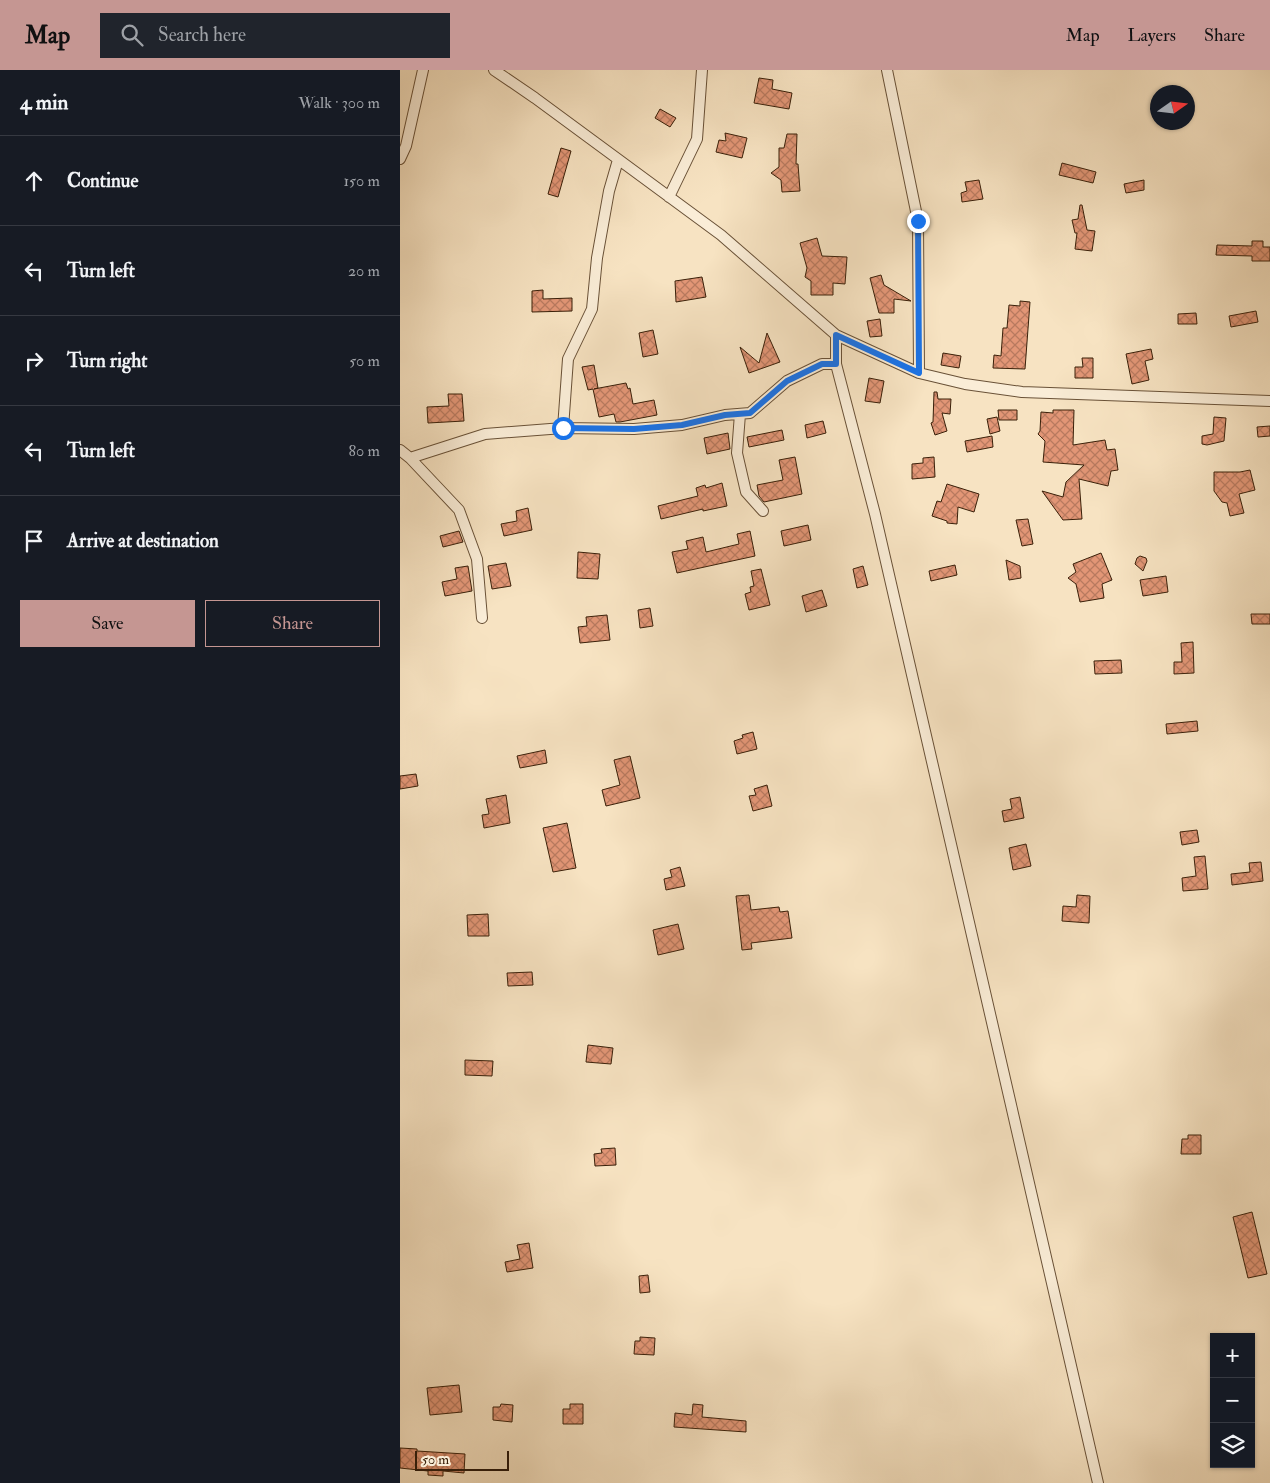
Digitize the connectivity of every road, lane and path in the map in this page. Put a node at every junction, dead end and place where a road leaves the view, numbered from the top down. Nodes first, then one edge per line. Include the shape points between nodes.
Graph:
1 (423, 70) edge
2 (494, 70) edge
3 (702, 70) edge
4 (887, 70) edge
5 (400, 159) edge
6 (618, 160) junction
7 (669, 196) junction
8 (836, 335) junction
9 (836, 364) junction
10 (919, 373) junction
11 (1270, 401) edge
12 (740, 414) junction
13 (563, 428) junction
14 (400, 450) edge
15 (410, 458) junction
16 (763, 511) dead end
17 (482, 618) dead end
18 (1098, 1483) edge

1 - 5 street via 406,146
2 - 6 street
3 - 7 street via 697,139
4 - 10 street via 918,221
6 - 7 street
6 - 13 street via 597,258 592,309 568,359
7 - 8 street via 721,235
8 - 9 street
8 - 10 street
9 - 12 street via 822,364 787,381 750,413
9 - 18 street via 877,523
10 - 11 street via 964,384 1022,392
12 - 13 street via 682,425 634,429
12 - 16 street via 737,453 746,492
13 - 15 street via 485,434
14 - 15 street
15 - 17 street via 458,510 477,558

